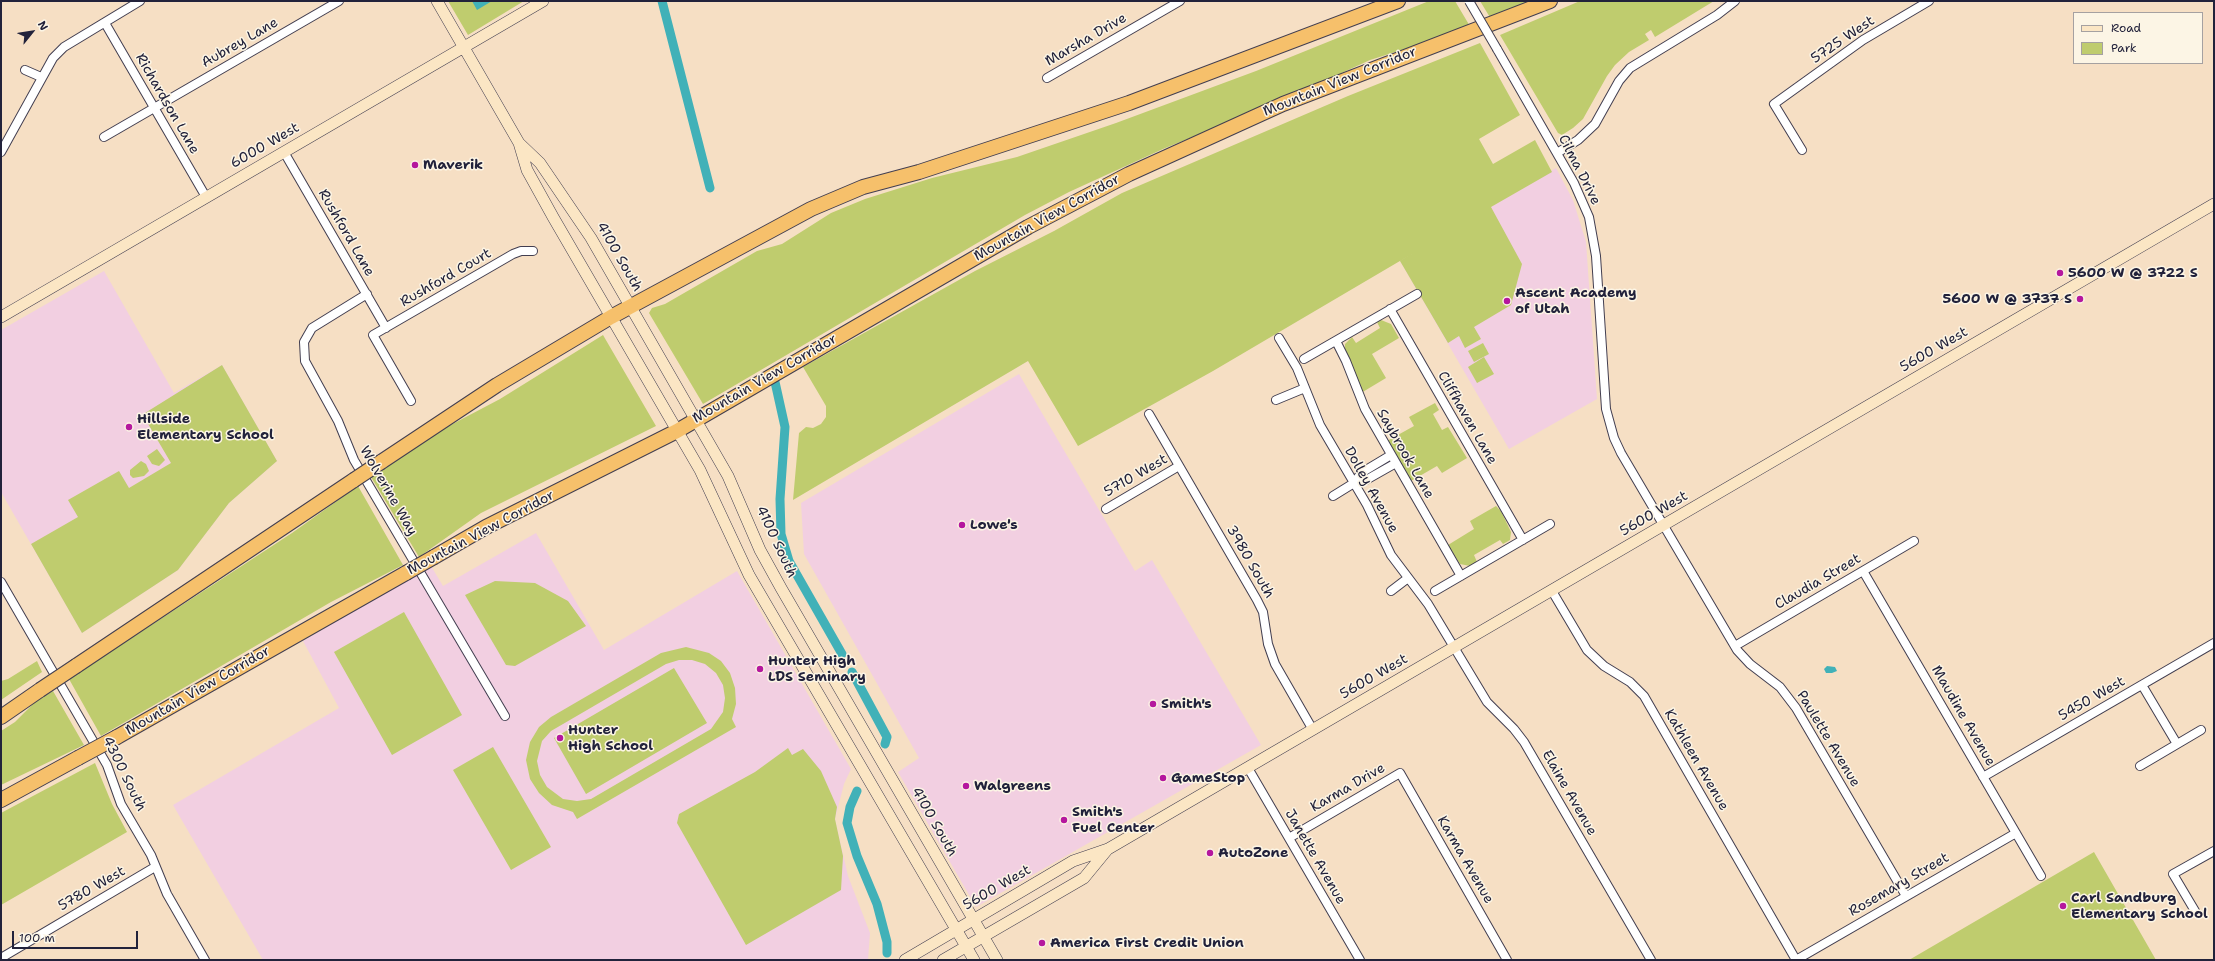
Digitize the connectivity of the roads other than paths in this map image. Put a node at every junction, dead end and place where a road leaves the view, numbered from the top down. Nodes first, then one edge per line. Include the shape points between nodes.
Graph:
1 (140, 1) edge
2 (339, 1) edge
3 (437, 1) edge
4 (543, 1) edge
5 (1180, 1) edge
6 (1398, 1) edge
7 (1469, 1) edge
8 (1550, 1) edge
9 (1735, 1) edge
10 (1929, 1) edge
11 (104, 23) junction
12 (464, 48) junction
13 (25, 70) dead end
14 (41, 77) junction
15 (1047, 78) dead end
16 (154, 108) junction
17 (104, 137) dead end
18 (519, 143) junction
19 (1802, 150) dead end
20 (1, 152) edge
21 (284, 152) junction
22 (1557, 153) junction
23 (206, 197) junction
24 (2214, 204) edge
25 (533, 251) dead end
26 (366, 294) junction
27 (1417, 294) dead end
28 (630, 306) junction
29 (1390, 309) junction
30 (1, 316) edge
31 (611, 317) junction
32 (386, 328) junction
33 (1279, 338) dead end
34 (1336, 341) junction
35 (1304, 359) dead end
36 (1305, 388) junction
37 (1276, 400) dead end
38 (411, 401) dead end
39 (1149, 414) dead end
40 (696, 419) junction
41 (677, 430) junction
42 (1391, 455) junction
43 (1396, 463) junction
44 (1180, 466) junction
45 (1354, 483) junction
46 (1333, 496) dead end
47 (1106, 509) dead end
48 (1550, 524) dead end
49 (1664, 525) junction
50 (1523, 540) junction
51 (1914, 541) dead end
52 (1863, 570) junction
53 (1461, 576) junction
54 (1408, 578) junction
55 (1, 582) edge
56 (1391, 591) dead end
57 (1435, 591) dead end
58 (1552, 591) junction
59 (2214, 643) edge
60 (1735, 646) junction
61 (1455, 648) junction
62 (2142, 685) junction
63 (505, 716) dead end
64 (1, 717) edge
65 (1313, 730) junction
66 (2201, 730) dead end
67 (2177, 744) junction
68 (2140, 766) dead end
69 (1248, 768) junction
70 (1400, 773) joint
71 (1984, 777) junction
72 (1, 800) edge
73 (2016, 833) junction
74 (1289, 838) junction
75 (1108, 849) junction
76 (2214, 851) edge
77 (155, 867) junction
78 (2040, 876) dead end
79 (1906, 896) junction
80 (2195, 911) dead end
81 (973, 920) junction
82 (956, 930) junction
83 (983, 937) junction
84 (966, 947) junction
85 (1, 958) edge
86 (204, 960) edge
87 (905, 960) edge
88 (943, 960) edge
89 (974, 960) edge
90 (997, 960) edge
91 (1360, 960) edge
92 (1507, 960) edge
93 (1651, 960) edge
94 (1796, 960) edge

1 - 11 street
2 - 16 street, Aubrey Lane
3 - 12 main road, 4100 South
4 - 12 main road, 6000 West
5 - 15 street, Marsha Drive
6 - 28 highway via 1129,104 918,172 863,187 811,209
7 - 22 street, Cilma Drive, bridge
8 - 40 highway, Mountain View Corridor via 1296,99 1136,171 1028,227
9 - 22 street via 1717,15 1630,68 1619,81 1593,127
10 - 19 street, 5725 West via 1862,40 1774,104
11 - 14 street via 58,52
11 - 16 street, Richardson Lane
12 - 18 main road, 4100 South
12 - 21 main road, 6000 West
13 - 14 street
14 - 20 street
16 - 17 street, Aubrey Lane
16 - 23 street, Richardson Lane
18 - 28 main road, 4100 South via 540,163 555,183 591,238
18 - 31 main road, 4100 South via 527,170
21 - 23 main road, 6000 West
21 - 26 street, Rushford Lane
22 - 49 street, Cilma Drive via 1579,194 1592,230 1597,267 1604,388 1612,430 1625,461
23 - 30 main road, 6000 West
24 - 49 main road, 5600 West
25 - 32 street, Rushford Court via 513,254
26 - 32 street, Rushford Lane
26 - 63 street, Wolverine Way via 312,328 304,342 305,361 338,421 354,460
27 - 29 street
28 - 31 highway
28 - 40 main road, 4100 South
29 - 34 street
29 - 50 street, Cliffhaven Lane
31 - 41 main road, 4100 South
31 - 64 highway, bridge via 498,385
32 - 38 street, Rushford Court via 373,335
33 - 36 street, Dolley Avenue via 1294,362
34 - 35 street
34 - 42 street, Saybrook Lane via 1362,404
36 - 37 street
36 - 45 street, Dolley Avenue via 1320,425
39 - 44 street, 3980 South
40 - 41 highway, Mountain View Corridor
40 - 81 main road, 4100 South via 728,476 760,550 777,581
41 - 72 highway, Mountain View Corridor, bridge via 486,527
41 - 82 main road, 4100 South via 715,501 749,575
42 - 43 street, Saybrook Lane
42 - 45 street via 1361,473
43 - 45 street via 1366,480
43 - 53 street, Saybrook Lane
44 - 47 street, 5710 West
44 - 65 street, 3980 South via 1257,600 1263,612 1268,644 1275,664
45 - 46 street
45 - 54 street, Dolley Avenue via 1392,555
48 - 50 street
49 - 58 main road, 5600 West
49 - 60 street, Paulette Avenue
50 - 53 street
51 - 52 street, Claudia Street
52 - 60 street, Claudia Street
52 - 71 street, Maudine Avenue
53 - 57 street
54 - 56 street
54 - 61 street, Dolley Avenue via 1428,604
55 - 77 street, 4300 South via 107,765 122,804 151,855
58 - 61 main road, 5600 West
58 - 94 street, Kathleen Avenue via 1587,650 1604,666 1630,682 1644,696
59 - 62 street, 5450 West
60 - 79 street, Paulette Avenue via 1743,657 1780,687 1796,708
61 - 65 main road, 5600 West
61 - 93 street, Elaine Avenue via 1486,702 1524,742
62 - 67 street
62 - 71 street, 5450 West
65 - 69 main road, 5600 West
66 - 67 street
67 - 68 street
69 - 74 street, Janette Avenue
69 - 75 main road, 5600 West
70 - 74 street, Karma Drive
70 - 92 street, Karma Avenue
71 - 73 street, Maudine Avenue
73 - 78 street, Maudine Avenue
73 - 79 street, Rosemary Street
74 - 91 street, Janette Avenue
75 - 81 main road, 5600 West via 1073,861
75 - 83 main road, 5600 West via 1084,878
76 - 80 street via 2173,874
77 - 85 street, 5780 West
77 - 86 street, 4300 South
79 - 94 street, Rosemary Street
81 - 82 main road, 5600 West
81 - 83 main road, 4100 South
82 - 84 main road, 4100 South
82 - 87 main road, 5600 West
83 - 84 main road, 5600 West
83 - 90 main road, 4100 South
84 - 88 main road, 5600 West
84 - 89 main road, 4100 South

